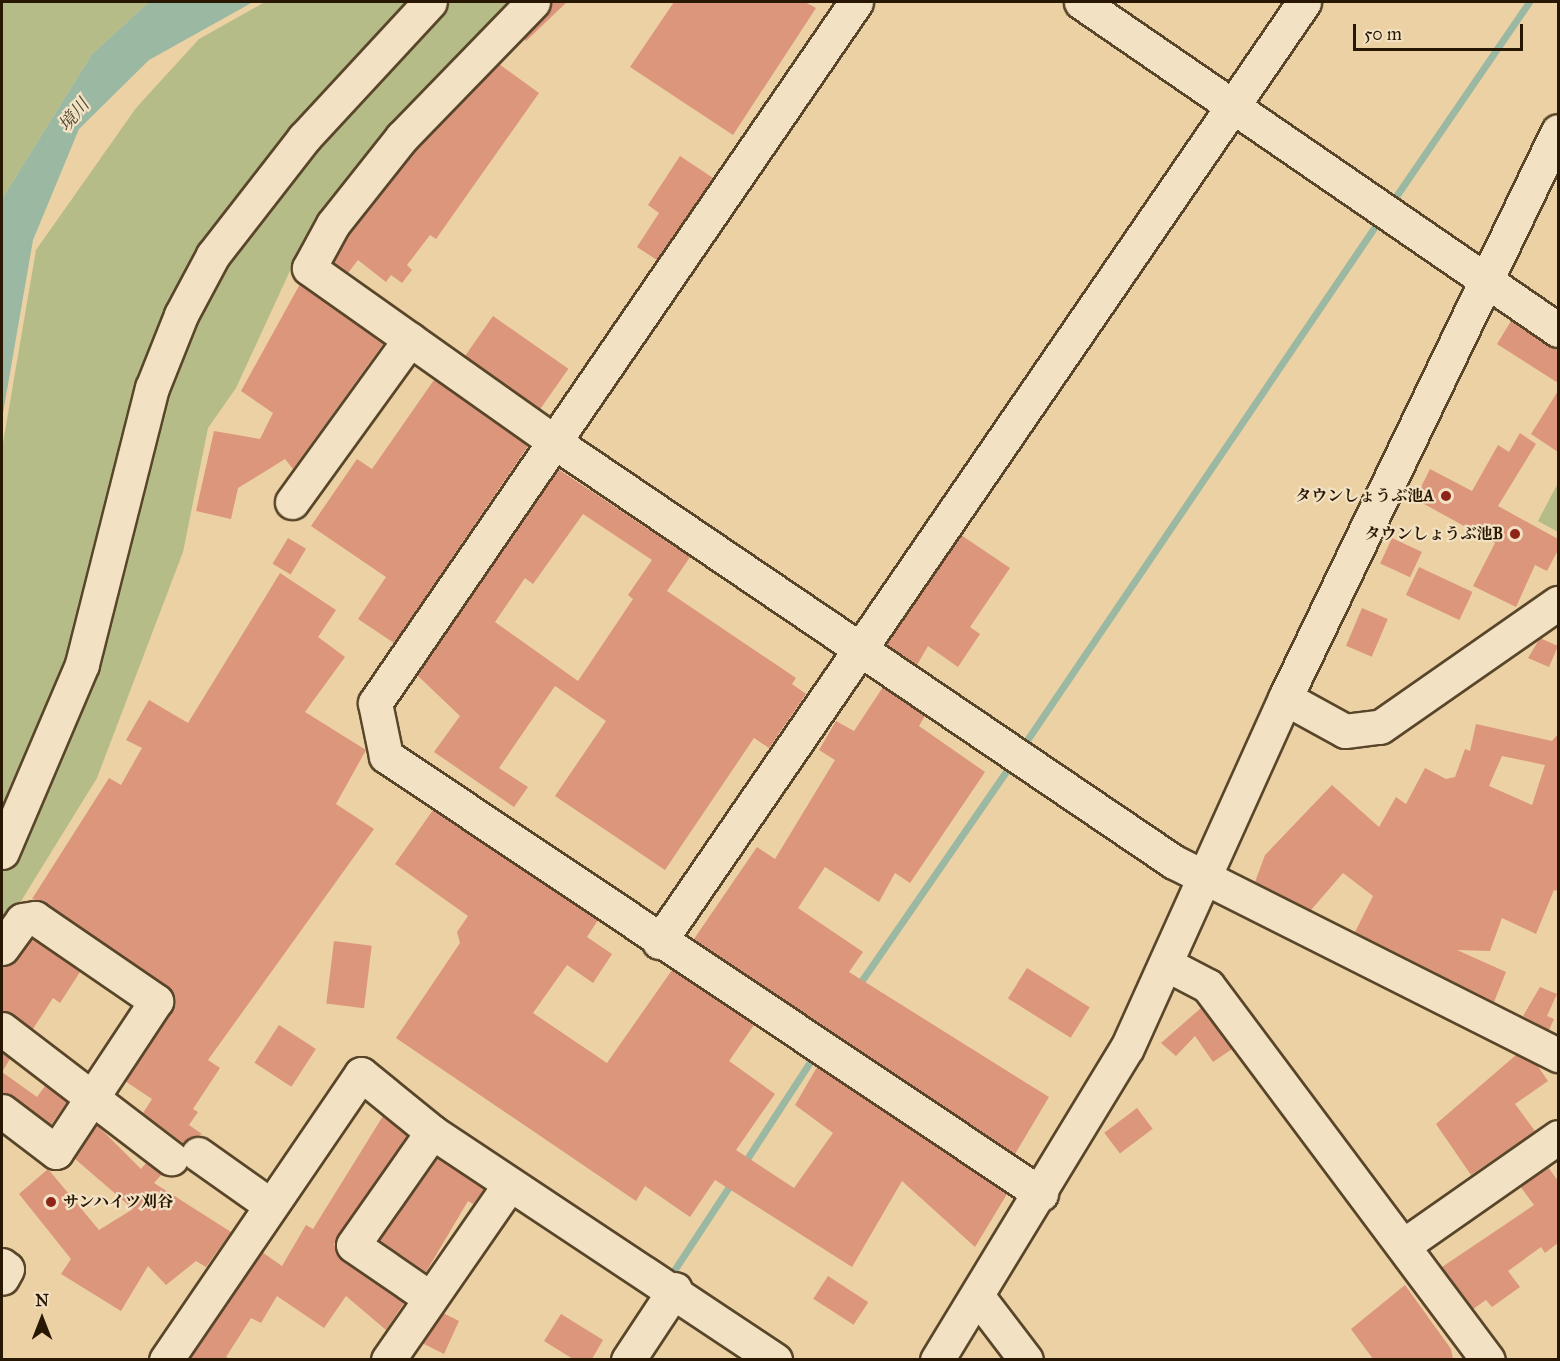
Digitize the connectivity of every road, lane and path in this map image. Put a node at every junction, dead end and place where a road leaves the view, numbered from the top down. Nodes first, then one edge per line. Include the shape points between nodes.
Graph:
1 (430, 2) edge
2 (533, 2) edge
3 (856, 2) edge
4 (1081, 2) edge
5 (1304, 2) edge
6 (1233, 105) junction
7 (1558, 131) edge
8 (1486, 283) junction
9 (1558, 330) edge
10 (410, 339) junction
11 (556, 443) junction
12 (292, 502) dead end
13 (1558, 603) edge
14 (862, 650) junction
15 (1285, 698) junction
16 (2, 852) edge
17 (1203, 876) junction
18 (659, 942) junction
19 (2, 948) edge
20 (1166, 964) junction
21 (2, 1029) edge
22 (1558, 1055) edge
23 (94, 1099) junction
24 (2, 1111) edge
25 (432, 1132) junction
26 (1558, 1137) edge
27 (509, 1185) junction
28 (1041, 1194) junction
29 (270, 1205) junction
30 (1404, 1245) junction
31 (2, 1265) edge
32 (2, 1278) edge
33 (668, 1285) junction
34 (978, 1297) junction
35 (430, 1298) junction
36 (166, 1359) edge
37 (388, 1359) edge
38 (628, 1359) edge
39 (775, 1359) edge
40 (937, 1359) edge
41 (1026, 1359) edge
42 (1488, 1359) edge

1 - 16 street via 304,138 213,255 181,315 152,388 82,664
2 - 10 street via 402,137 333,224 309,268
3 - 11 street
4 - 6 street
5 - 6 street
6 - 8 street
6 - 14 street
7 - 8 street
8 - 9 street
8 - 15 street
10 - 11 street
10 - 12 street
11 - 14 street
11 - 18 street via 375,703 386,756
13 - 15 street via 1380,727 1345,731
14 - 17 street via 1174,862
14 - 18 street
15 - 17 street
17 - 20 street
17 - 22 street
18 - 28 street
19 - 23 street via 22,920 35,918 156,1001
20 - 28 street via 1127,1047
20 - 30 street via 1208,986
21 - 23 street
23 - 24 street via 56,1152
23 - 29 street
25 - 27 street
25 - 29 street via 362,1074
25 - 35 street via 353,1245
26 - 30 street
27 - 33 street
27 - 35 street
28 - 34 street
29 - 36 street
30 - 42 street
31 - 32 street via 7,1269
33 - 38 street
33 - 39 street
34 - 40 street
34 - 41 street
35 - 37 street

